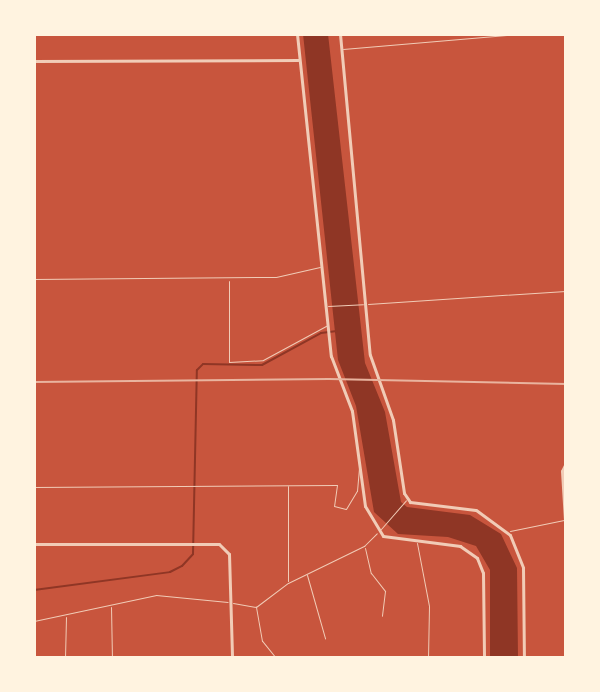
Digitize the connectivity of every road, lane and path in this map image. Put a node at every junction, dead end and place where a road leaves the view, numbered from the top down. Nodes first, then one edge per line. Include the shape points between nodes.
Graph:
1 (297, 34) edge
2 (340, 34) edge
3 (517, 34) edge
4 (341, 50) junction
5 (299, 60) junction
6 (34, 61) edge
7 (322, 267) junction
8 (229, 277) junction
9 (34, 279) edge
10 (566, 291) edge
11 (365, 304) junction
12 (326, 306) junction
13 (328, 325) junction
14 (566, 463) edge
15 (360, 465) junction
16 (288, 483) junction
17 (34, 487) edge
18 (407, 499) junction
19 (566, 520) edge
20 (378, 532) junction
21 (507, 532) junction
22 (417, 543) junction
23 (34, 544) edge
24 (364, 546) junction
25 (306, 573) junction
26 (288, 583) junction
27 (111, 604) junction
28 (256, 607) junction
29 (66, 613) junction
30 (382, 616) dead end
31 (34, 621) edge
32 (325, 638) dead end
33 (65, 658) edge
34 (112, 658) edge
35 (232, 658) edge
36 (276, 658) edge
37 (428, 658) edge
38 (484, 658) edge
39 (524, 658) edge

1 - 5 street
2 - 4 street
3 - 4 lane
4 - 11 street
5 - 6 street
5 - 7 street
7 - 8 lane via 296,270 292,276
7 - 12 street
8 - 9 lane
8 - 13 lane via 229,362 263,360
10 - 11 lane
11 - 12 lane
11 - 18 street via 371,360 390,414
12 - 13 street
13 - 15 street via 332,362 351,409
14 - 19 street
15 - 16 lane via 355,469 357,491 346,509 334,506 337,485
15 - 20 street via 365,506
16 - 17 lane
16 - 26 lane
18 - 20 lane
18 - 21 street via 476,510
19 - 21 lane
20 - 22 street
20 - 24 lane
21 - 39 street via 523,568
22 - 37 lane via 429,606
22 - 38 street via 460,546 480,563
23 - 35 street via 219,544 229,554
24 - 25 lane
24 - 30 lane via 371,573 385,591
25 - 26 lane
25 - 32 lane
26 - 28 lane
27 - 28 lane via 186,596
27 - 29 lane
27 - 34 lane
28 - 36 lane via 262,641
29 - 31 lane
29 - 33 lane

